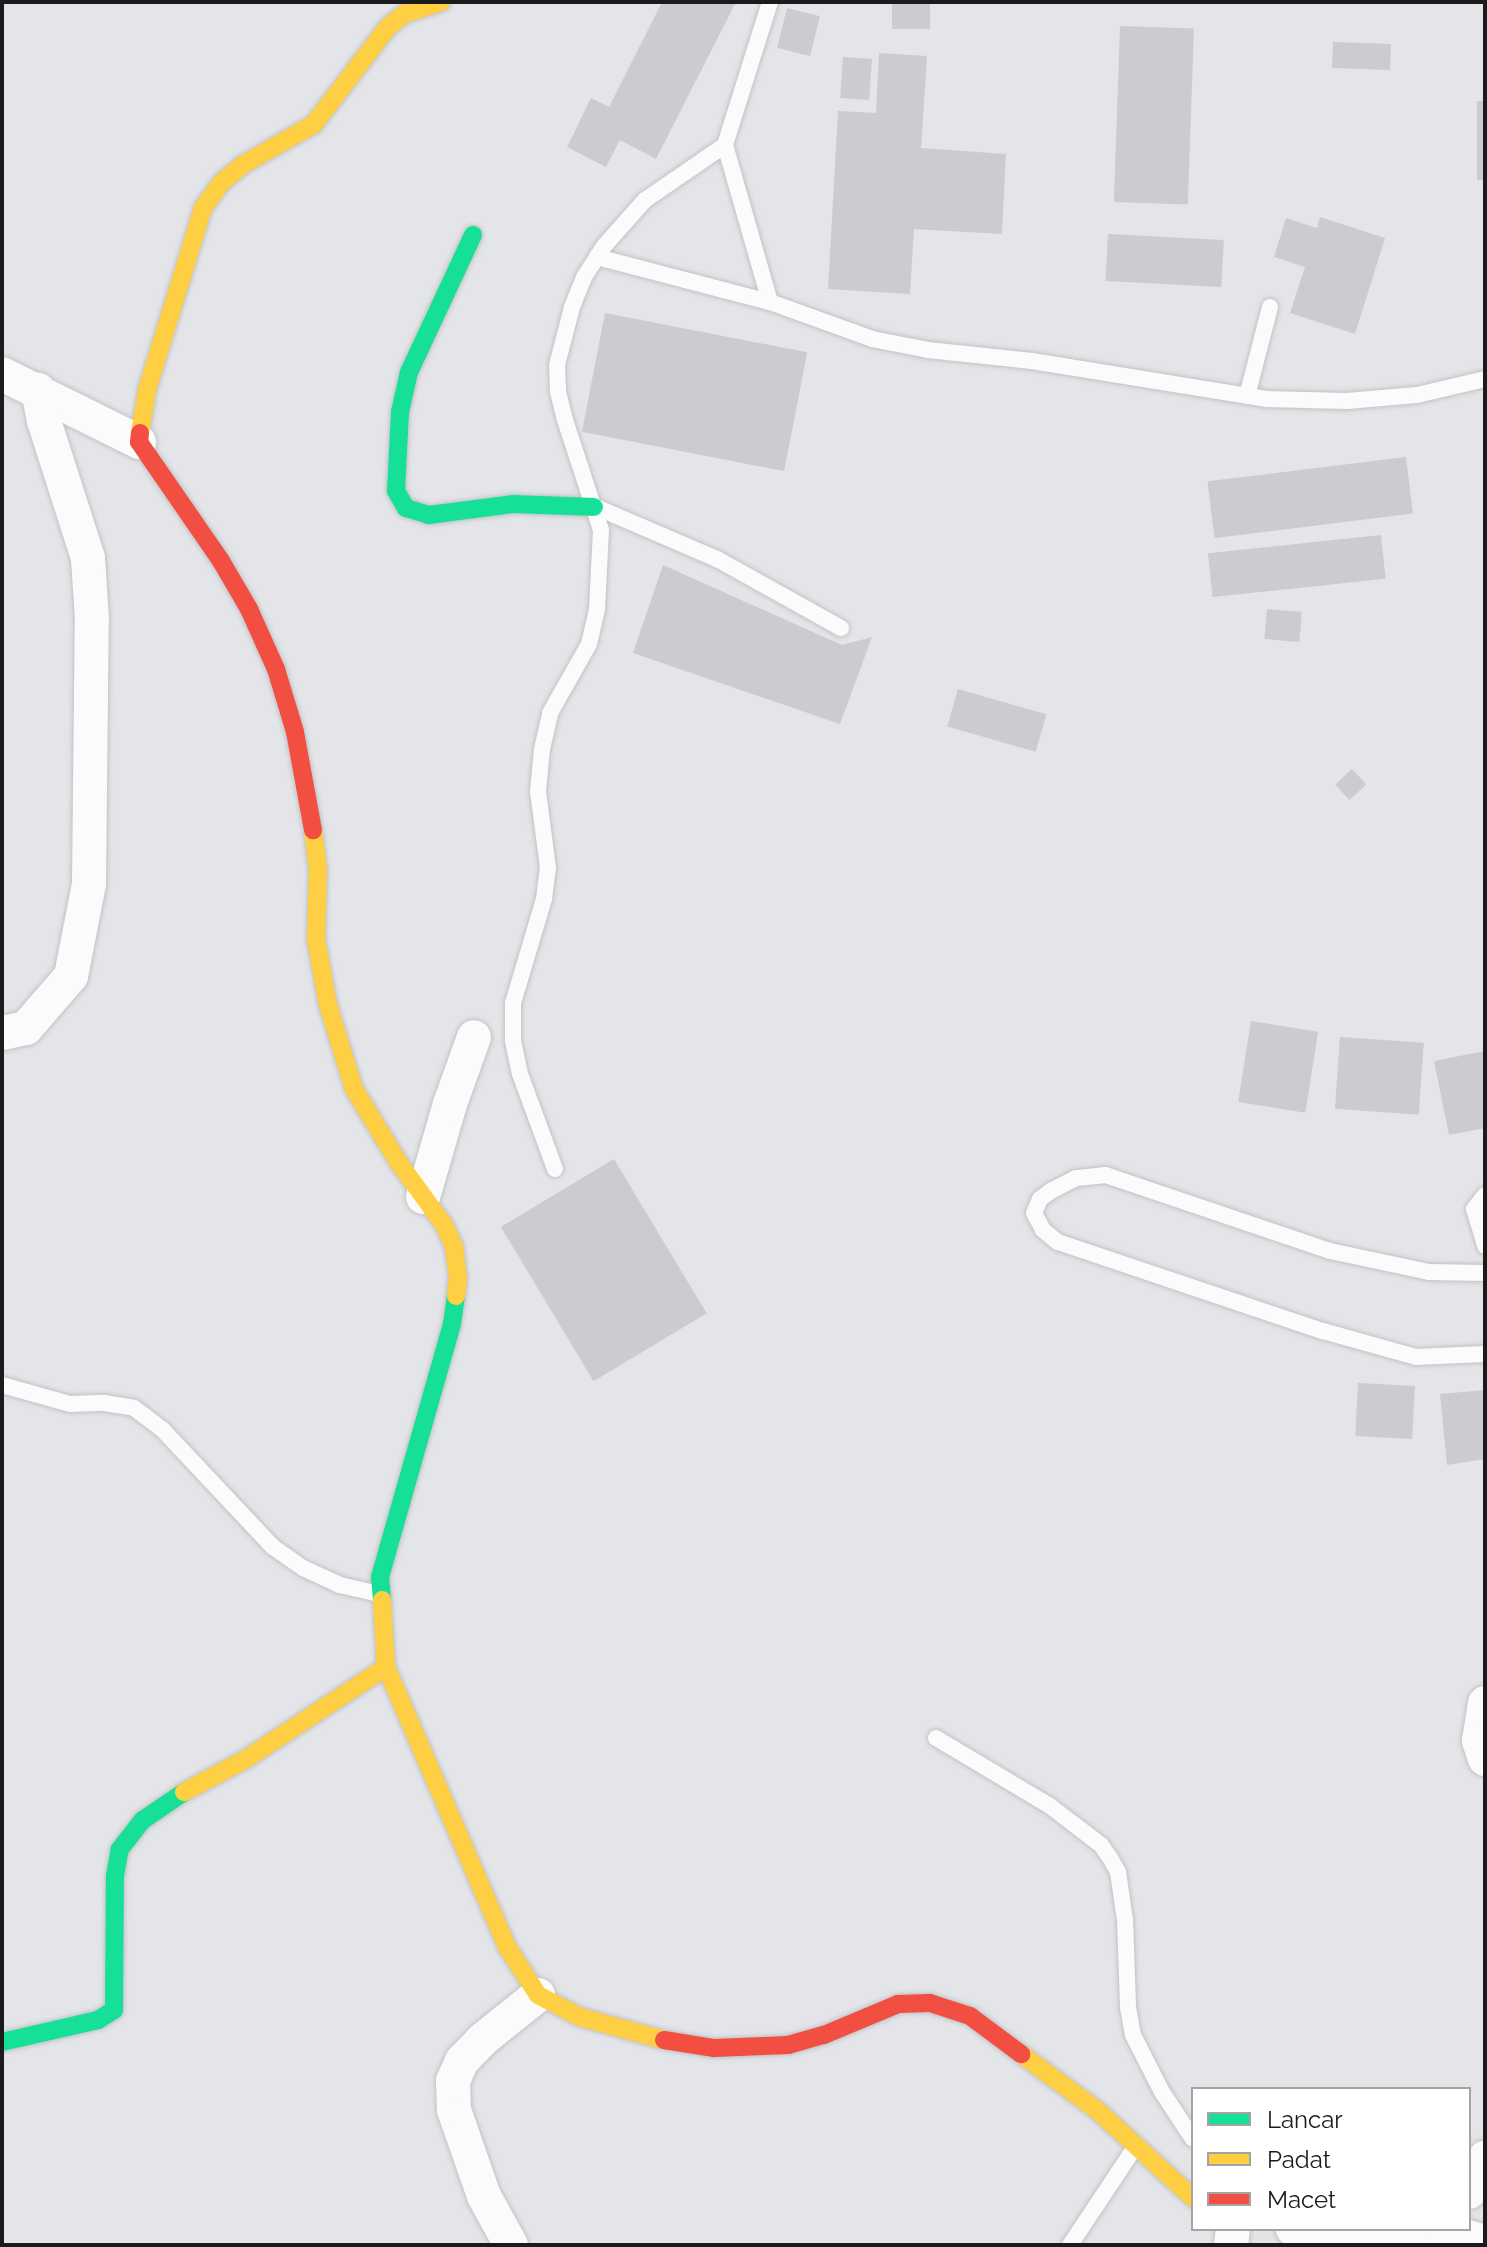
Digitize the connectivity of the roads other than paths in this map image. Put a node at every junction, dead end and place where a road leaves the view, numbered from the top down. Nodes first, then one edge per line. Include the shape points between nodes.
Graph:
1 (441, 2) edge
2 (770, 2) edge
3 (725, 145) junction
4 (473, 235) dead end
5 (597, 257) junction
6 (770, 302) junction
7 (1270, 307) dead end
8 (2, 374) edge
9 (1485, 379) edge
10 (38, 390) junction
11 (1247, 396) junction
12 (139, 442) junction
13 (594, 507) junction
14 (841, 628) dead end
15 (2, 1033) edge
16 (474, 1037) dead end
17 (555, 1169) dead end
18 (1485, 1195) edge
19 (423, 1197) junction
20 (1485, 1246) edge
21 (1485, 1273) edge
22 (1485, 1354) edge
23 (2, 1385) edge
24 (380, 1594) junction
25 (386, 1667) junction
26 (1485, 1703) edge
27 (936, 1738) dead end
28 (1485, 1759) edge
29 (538, 1995) junction
30 (2, 2042) edge
31 (1191, 2136) edge
32 (1135, 2147) junction
33 (1485, 2157) edge
34 (1471, 2188) edge
35 (1191, 2196) edge
36 (1332, 2231) edge
37 (1430, 2231) edge
38 (1447, 2231) edge
39 (1485, 2242) edge
40 (511, 2245) edge
41 (1070, 2245) edge

1 - 12 street via 404,14 388,27 314,124 244,164 203,208 147,390
2 - 3 lane
3 - 5 lane via 645,200
3 - 6 lane
4 - 13 street via 409,372 400,412 396,491 406,508 429,515 514,504
5 - 6 lane
5 - 13 lane via 572,307 557,365 565,420
6 - 11 lane via 872,339
7 - 11 lane
8 - 10 street
9 - 11 lane via 1417,395 1347,401
10 - 12 street
10 - 15 street via 88,558 89,884 71,976 26,1028
12 - 19 street via 221,561 276,669 308,794 318,870 316,939 328,1005 354,1089
13 - 14 lane via 717,559
13 - 17 lane via 601,530 597,609 589,644 550,713 542,749 538,791 548,868 513,1003 520,1074
16 - 19 street
18 - 20 lane via 1474,1209
19 - 24 street via 454,1246 458,1277 441,1371 395,1514
21 - 22 lane via 1429,1272 1330,1251 1106,1175 1076,1178 1052,1190 1034,1213 1058,1242 1323,1331 1416,1357
23 - 24 lane via 70,1404 134,1408 162,1429 273,1547 340,1585
24 - 25 street
25 - 29 street via 507,1947
25 - 30 street via 143,1820 120,1849 115,1876 114,2010 98,2020
26 - 28 street via 1479,1741
27 - 31 lane via 1050,1806 1110,1858 1118,1872 1125,1920 1133,2035
29 - 32 street via 580,2017 636,2035 714,2048 788,2045 898,2004 930,2003 970,2016 1098,2111
29 - 40 street via 482,2040 462,2061 453,2081 454,2110 484,2196
32 - 35 street
32 - 41 lane
33 - 34 street
36 - 37 street
38 - 39 street

